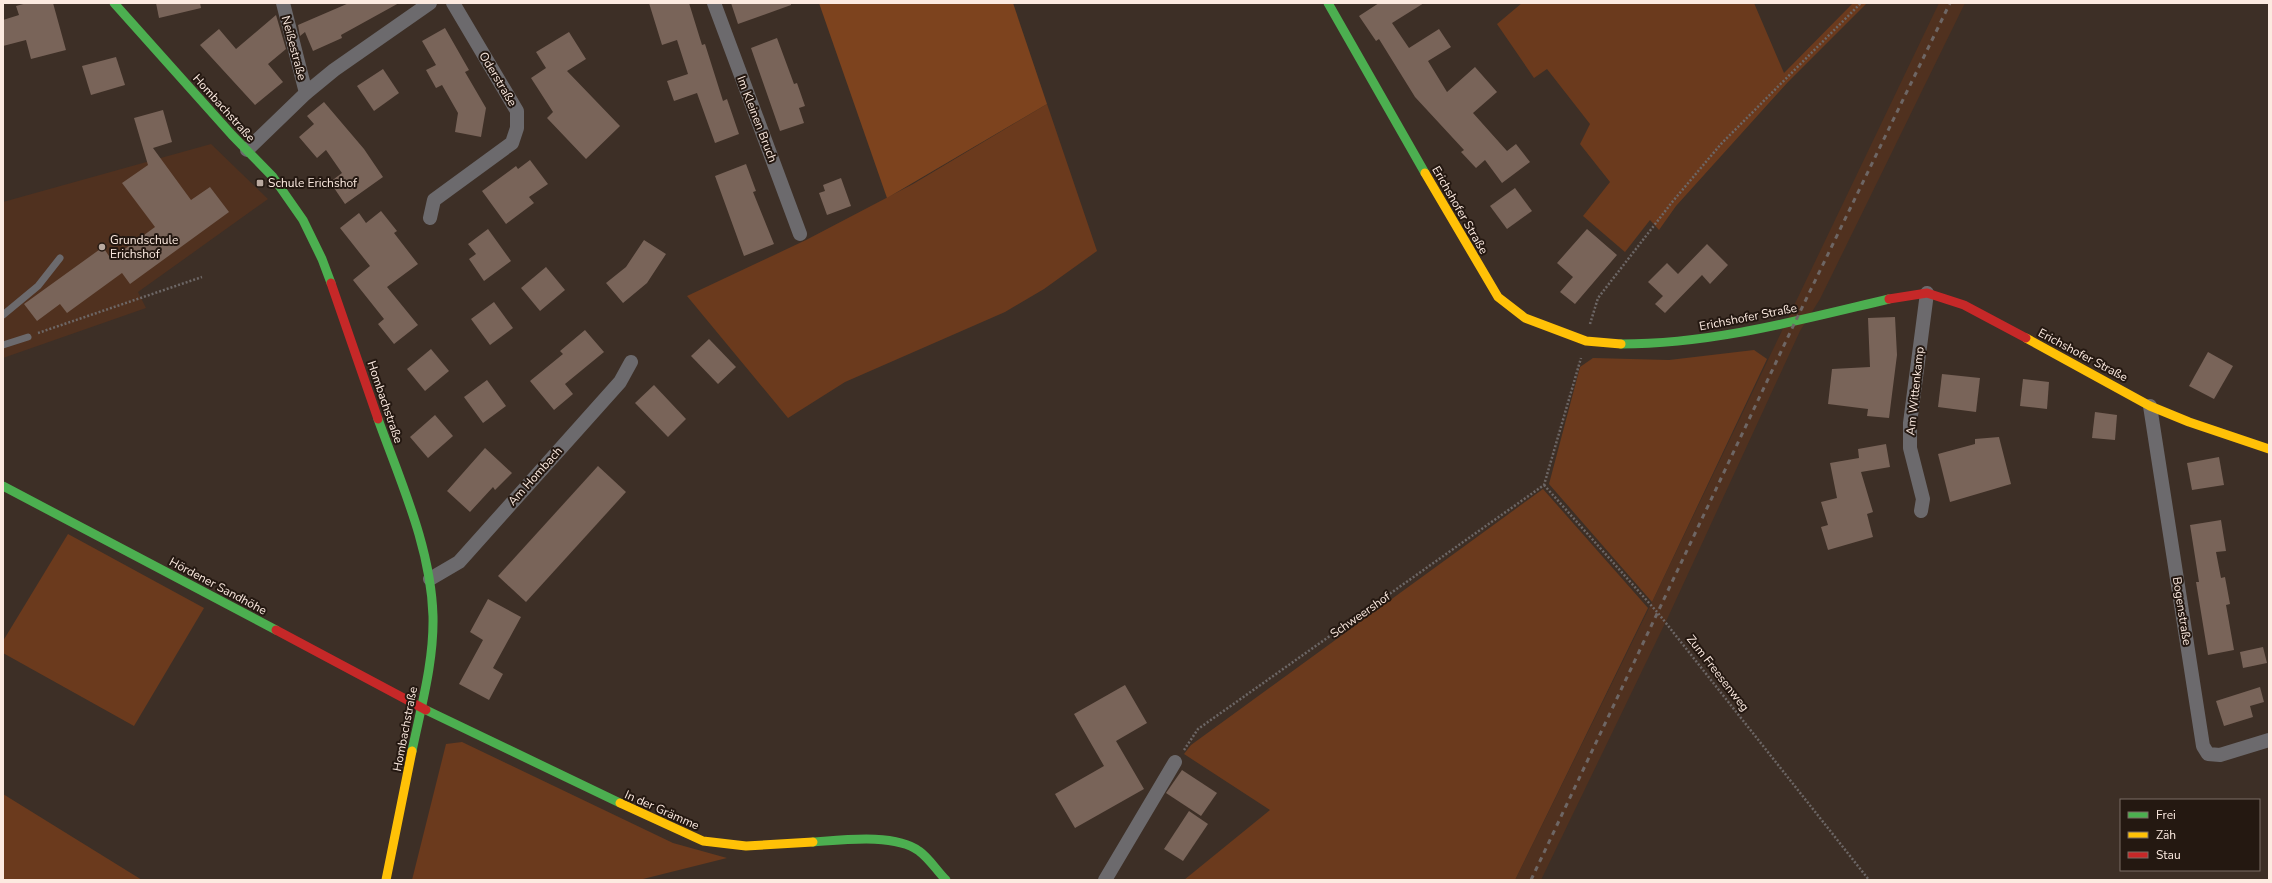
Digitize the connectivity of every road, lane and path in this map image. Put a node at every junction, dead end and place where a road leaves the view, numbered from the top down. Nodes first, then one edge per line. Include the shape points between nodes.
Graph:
1 (114, 3) edge
2 (283, 3) edge
3 (430, 3) edge
4 (453, 3) edge
5 (714, 3) edge
6 (1328, 3) edge
7 (1862, 3) edge
8 (306, 93) junction
9 (247, 150) junction
10 (430, 218) dead end
11 (800, 234) dead end
12 (60, 258) dead end
13 (202, 277) dead end
14 (1927, 293) junction
15 (3, 315) edge
16 (28, 337) joint
17 (1586, 341) junction
18 (3, 345) edge
19 (631, 362) dead end
20 (2150, 406) junction
21 (2269, 449) edge
22 (1544, 485) junction
23 (3, 486) edge
24 (1921, 511) dead end
25 (430, 579) junction
26 (422, 708) junction
27 (2269, 740) edge
28 (1176, 762) joint
29 (386, 880) edge
30 (946, 880) edge
31 (1105, 880) edge
32 (1869, 880) edge

1 - 9 street, Hombachstraße
2 - 8 street, Neißestraße
3 - 8 street via 334,70
4 - 10 street, Oderstraße via 517,111 518,128 512,143 434,200
5 - 11 street, Im Kleinen Bruch
6 - 17 street, Erichshofer Straße via 1498,297 1525,318
7 - 17 path via 1721,144 1673,201 1598,298
8 - 9 street
9 - 25 street, Hombachstraße via 273,177 303,220 322,259 420,537
12 - 15 lane via 38,286
13 - 16 path
14 - 17 street, Erichshofer Straße via 1907,294 1733,335 1668,343 1622,344
14 - 20 street, Erichshofer Straße via 1964,305
14 - 24 street, Am Wittenkamp via 1910,423 1910,448 1923,499
16 - 18 lane
17 - 22 path
19 - 25 street, Am Hombach via 620,382 459,562
20 - 21 street, Erichshofer Straße
20 - 27 street, Bogenstraße via 2204,746 2208,754 2220,754
22 - 28 path, Schweershof via 1198,729
22 - 32 path, Zum Freesenweg via 1658,613
23 - 26 street, Hördener Sandhöhe
25 - 26 street, Hombachstraße via 433,617 431,660
26 - 29 street, Hombachstraße
26 - 30 street, In der Grämme via 668,827 703,841 746,846 827,841 894,841 905,843 920,851
28 - 31 street

